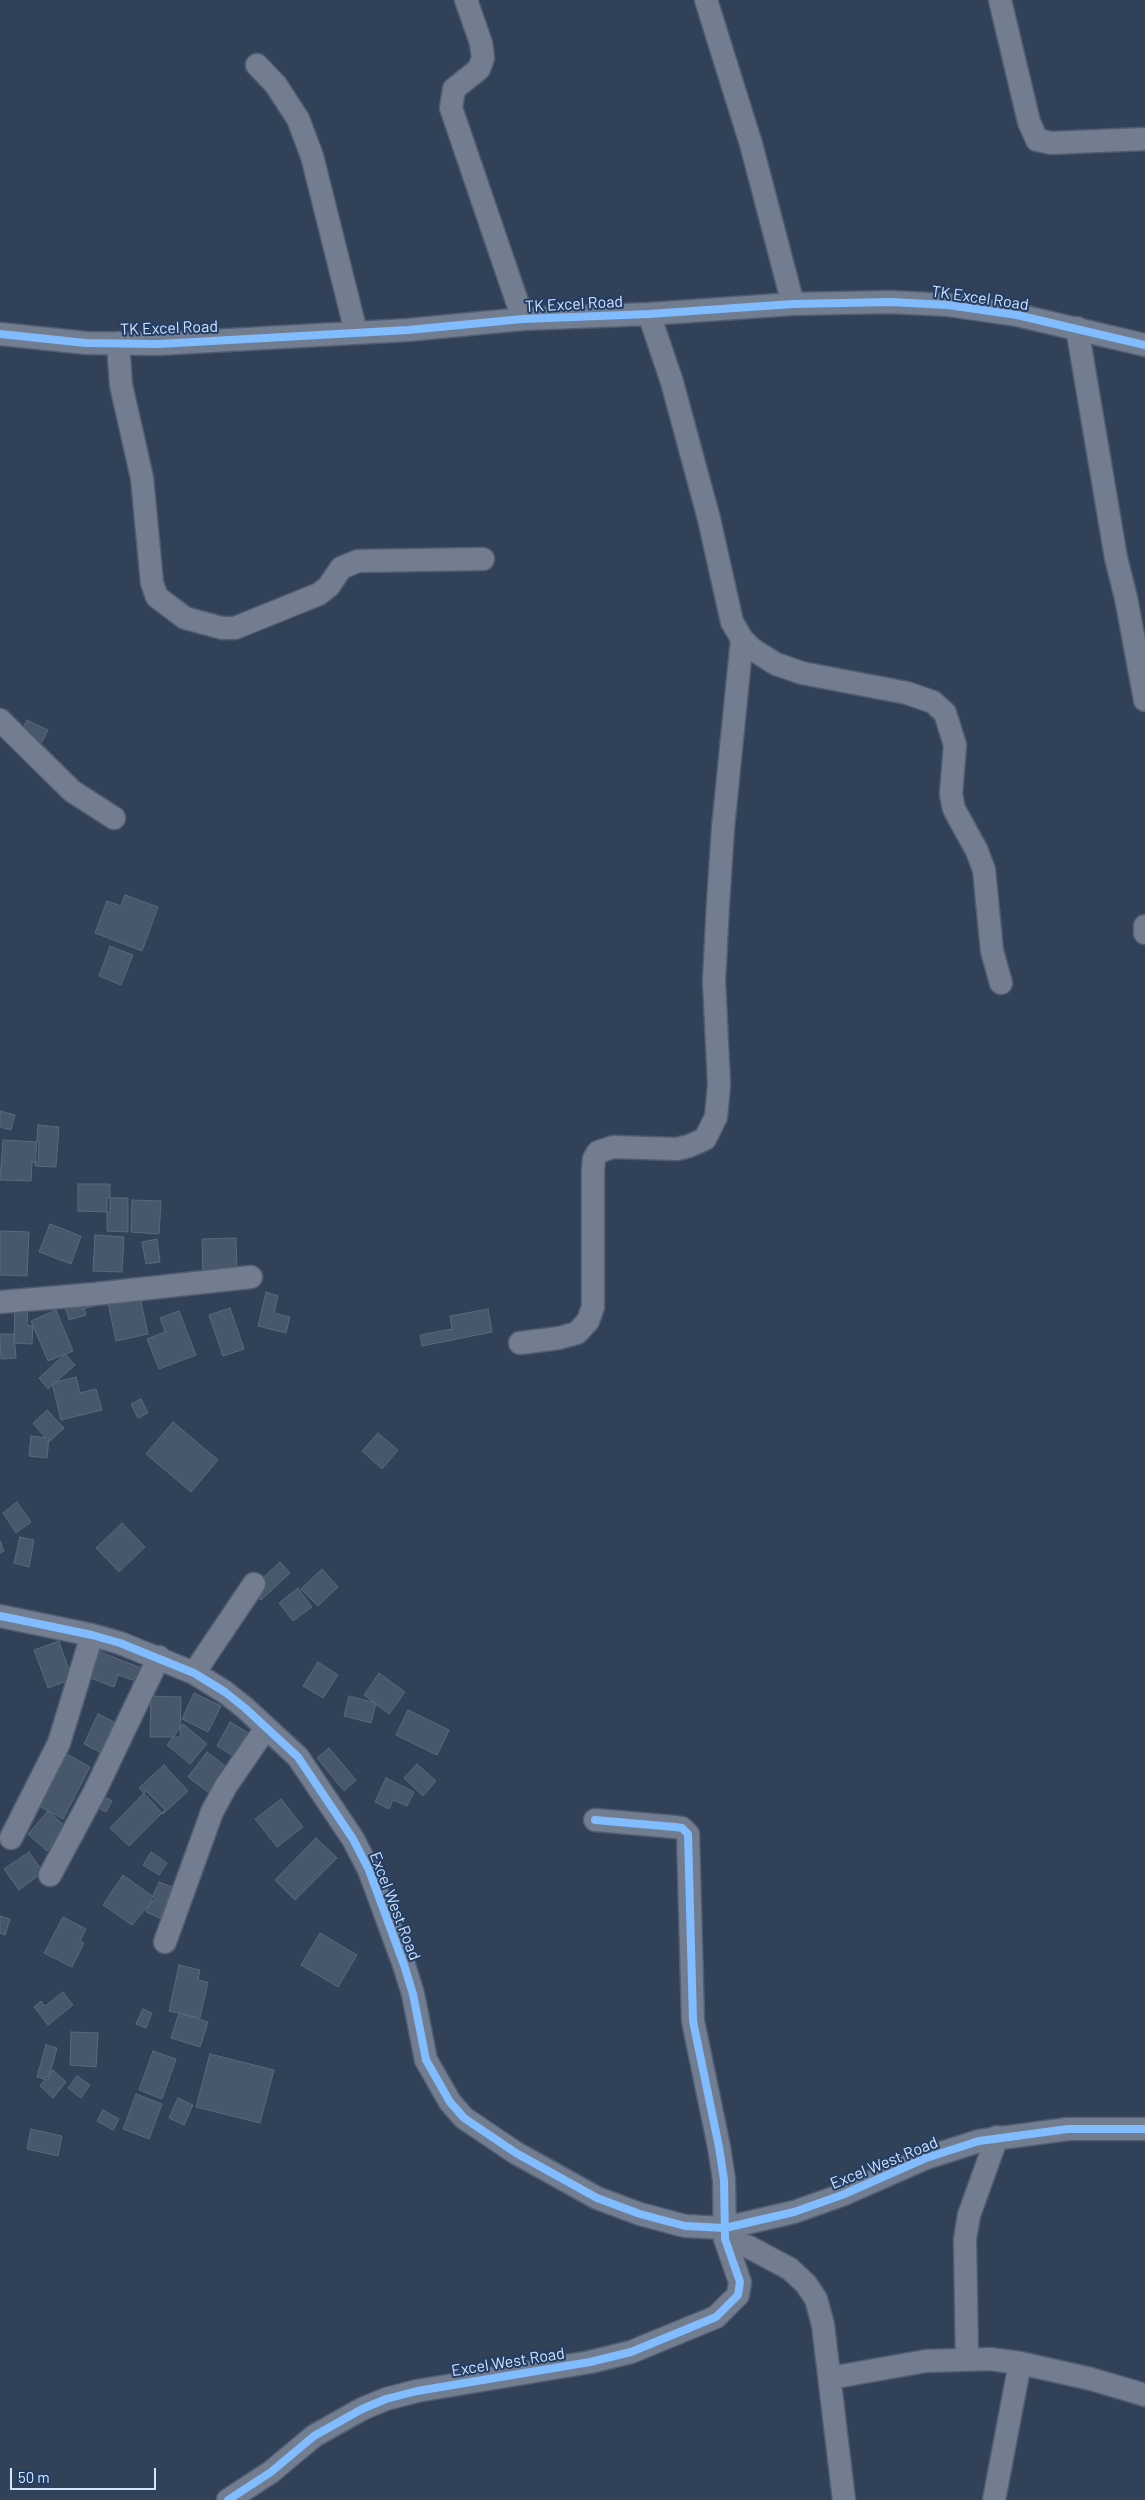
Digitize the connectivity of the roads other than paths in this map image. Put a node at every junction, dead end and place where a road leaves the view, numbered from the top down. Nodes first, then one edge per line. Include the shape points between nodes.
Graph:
1 (466, 0) edge
2 (706, 0) edge
3 (1000, 0) edge
4 (257, 65) dead end
5 (1145, 140) edge
6 (793, 304) junction
7 (649, 314) junction
8 (523, 319) junction
9 (1077, 328) junction
10 (356, 332) junction
11 (0, 334) edge
12 (118, 344) junction
13 (1145, 345) edge
14 (483, 559) dead end
15 (742, 639) junction
16 (1145, 700) edge
17 (0, 720) edge
18 (114, 818) dead end
19 (1145, 926) edge
20 (1145, 933) edge
21 (1001, 983) dead end
22 (251, 1277) dead end
23 (0, 1302) edge
24 (520, 1343) dead end
25 (254, 1584) dead end
26 (0, 1616) edge
27 (92, 1635) junction
28 (159, 1658) junction
29 (194, 1673) junction
30 (266, 1728) junction
31 (595, 1820) dead end
32 (11, 1838) dead end
33 (50, 1875) dead end
34 (165, 1942) dead end
35 (1145, 2130) edge
36 (997, 2138) junction
37 (725, 2234) junction
38 (967, 2359) junction
39 (1020, 2363) junction
40 (830, 2378) junction
41 (1145, 2395) edge
42 (228, 2500) edge
43 (844, 2500) edge
44 (994, 2500) edge

1 - 8 street via 483,58 479,69 454,89 451,108
2 - 6 street via 764,191
3 - 5 street via 1029,122 1037,140 1050,143
4 - 10 street via 276,84 298,119 312,156
6 - 7 street, TK Excel Road
6 - 9 street, TK Excel Road via 890,302 948,305
7 - 8 street, TK Excel Road
7 - 15 street via 672,382 732,622
8 - 10 street, TK Excel Road
9 - 13 street, TK Excel Road
9 - 16 street via 1116,558
10 - 12 street, TK Excel Road
11 - 12 street, TK Excel Road
12 - 14 street via 124,400 142,478 152,583 157,597 185,618 222,628 235,628 320,594 341,568 358,561
15 - 21 street via 776,664 802,673 907,693 932,702 945,713 955,745 951,794 954,809 984,870 992,951
15 - 24 street via 722,828 714,981 719,1085 716,1117 705,1139 689,1146 613,1147 598,1152 593,1170 593,1307 588,1321 577,1333
17 - 18 street via 72,791
19 - 20 street
22 - 23 street
25 - 29 street
26 - 27 street, Excel West Road
27 - 28 street, Excel West Road
27 - 32 street via 59,1743
28 - 29 street, Excel West Road
28 - 33 street via 94,1793
29 - 30 street, Excel West Road via 225,1692
30 - 34 street via 212,1812
30 - 37 street, Excel West Road via 298,1757 353,1839 369,1870 407,1972 426,2060 450,2102 464,2118 516,2153 597,2198 640,2214
31 - 37 street via 682,1828 688,1834 693,2021 724,2180
35 - 36 street, Excel West Road via 1068,2129
36 - 37 street, Excel West Road via 926,2158 842,2195
36 - 38 street via 970,2215 966,2239
37 - 40 street via 790,2269 812,2291 823,2325
37 - 42 street, Excel West Road via 740,2289 731,2304 716,2317 613,2357 386,2399 314,2436 271,2472
38 - 39 street
38 - 40 street via 896,2365
39 - 41 street
39 - 44 street
40 - 43 street

